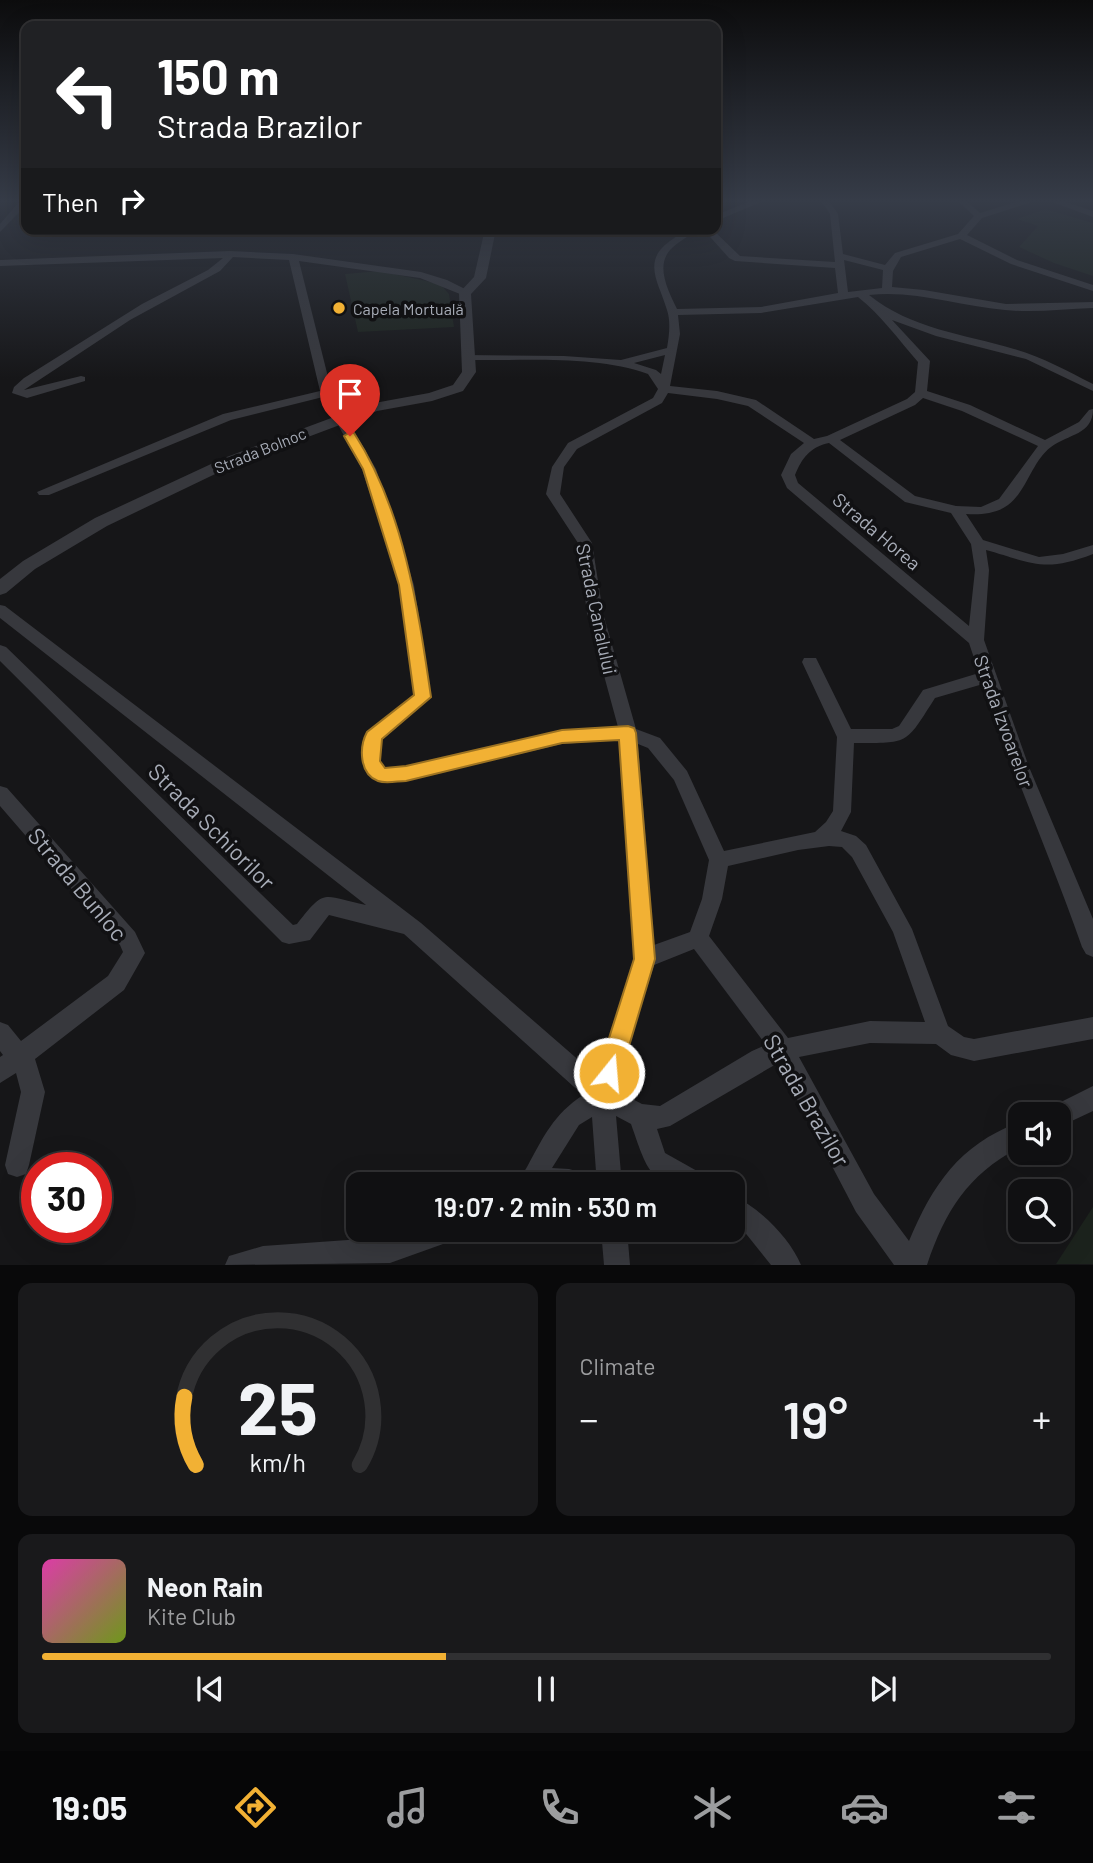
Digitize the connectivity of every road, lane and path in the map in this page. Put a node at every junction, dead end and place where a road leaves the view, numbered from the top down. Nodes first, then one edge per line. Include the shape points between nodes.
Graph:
1 (54, 261) edge
2 (225, 261) edge
3 (294, 261) edge
4 (322, 261) edge
5 (484, 261) edge
6 (659, 261) edge
7 (839, 261) joint
8 (892, 261) edge
9 (1012, 261) edge
10 (5, 263) edge
11 (889, 269) junction
12 (3, 275) dead end
13 (1093, 288) edge
14 (888, 290) junction
15 (465, 293) junction
16 (860, 293) junction
17 (842, 294) junction
18 (1093, 305) edge
19 (673, 313) junction
20 (884, 313) junction
21 (672, 349) junction
22 (468, 357) junction
23 (613, 362) junction
24 (81, 379) dead end
25 (1091, 385) edge
26 (664, 389) junction
27 (326, 393) junction
28 (921, 393) junction
29 (1093, 413) edge
30 (340, 419) junction
31 (831, 439) junction
32 (812, 443) junction
33 (1045, 445) junction
34 (44, 492) dead end
35 (956, 510) junction
36 (978, 544) junction
37 (1093, 549) edge
38 (0, 589) edge
39 (0, 610) edge
40 (976, 640) junction
41 (0, 651) edge
42 (810, 662) dead end
43 (988, 676) junction
44 (628, 733) junction
45 (846, 736) junction
46 (0, 793) edge
47 (816, 841) junction
48 (719, 860) junction
49 (414, 930) junction
50 (698, 938) junction
51 (1093, 947) edge
52 (645, 959) junction
53 (1093, 1028) edge
54 (0, 1033) edge
55 (940, 1033) junction
56 (783, 1051) junction
57 (9, 1064) edge
58 (602, 1096) junction
59 (1093, 1098) edge
60 (1071, 1109) edge
61 (640, 1116) junction
62 (1008, 1140) edge
63 (17, 1165) dead end
64 (536, 1172) edge
65 (609, 1172) edge
66 (675, 1172) edge
67 (745, 1217) edge
68 (413, 1242) edge
69 (615, 1242) edge
70 (238, 1265) edge
71 (617, 1265) edge
72 (788, 1265) edge
73 (912, 1265) edge

1 - 10 street
2 - 24 street via 28,380 18,393
3 - 27 street
4 - 15 street via 421,275
5 - 15 street via 481,278
6 - 19 street via 659,279
7 - 11 street
7 - 17 street
8 - 11 street
9 - 13 street
10 - 12 street
11 - 14 street
14 - 16 street
14 - 18 street via 1006,307
15 - 22 street, Strada Bolnoc
16 - 17 street
16 - 20 street
17 - 19 street via 761,310
19 - 21 street
20 - 25 street via 954,338 1030,357
20 - 28 street via 924,361
21 - 23 street
21 - 26 street
22 - 23 street
22 - 30 street, Strada Bolnoc via 469,372 449,393 390,403
23 - 26 street via 651,371
26 - 32 street via 752,403
26 - 44 street, Strada Canalului via 648,407 572,446 554,481 553,495 585,543 595,613
27 - 30 street
27 - 34 street via 227,417
28 - 31 street
28 - 33 street via 966,408
29 - 33 street via 1083,425
30 - 38 street, Strada Bolnoc via 230,461 100,522 29,565
30 - 44 street via 369,469 407,585 422,697 373,737 370,763 381,775 562,737
31 - 32 street
31 - 35 street via 910,499
32 - 40 street, Strada Horea via 796,457 788,475 792,485
33 - 35 street via 1004,502 983,511
35 - 36 street, Strada Izvoarelor
36 - 37 street via 1046,562
36 - 40 street, Strada Izvoarelor via 982,570
39 - 49 street, Strada Schiorilor
40 - 43 street, Strada Izvoarelor
41 - 49 street, Strada Schiorilor via 289,936 303,933 324,905
42 - 45 street
43 - 45 street via 929,694 905,731 893,736
43 - 51 street, Strada Izvoarelor
44 - 48 street via 654,743 681,776
44 - 52 street, Strada Canalului
45 - 47 street via 842,813 834,828
46 - 57 street, Strada Bunloc via 128,939 134,953 116,983
47 - 48 street
47 - 55 street via 842,839 859,851 902,929
48 - 50 street
49 - 58 street, Strada Schiorilor
50 - 52 street
50 - 56 street, Strada Brazilor
52 - 58 street, Strada Canalului
53 - 55 street via 974,1050 959,1047
54 - 57 street
55 - 56 street via 870,1032
56 - 61 street via 760,1059 662,1118
56 - 73 street, Strada Brazilor via 865,1203
57 - 63 street via 28,1069 33,1092
58 - 61 street, Strada Schiorilor
58 - 64 street via 571,1117
58 - 65 street
59 - 60 street
61 - 66 street via 656,1161
62 - 73 street, Strada Brazilor via 988,1150 952,1183 927,1222
67 - 72 street
68 - 70 street via 390,1250 263,1259
69 - 71 street

